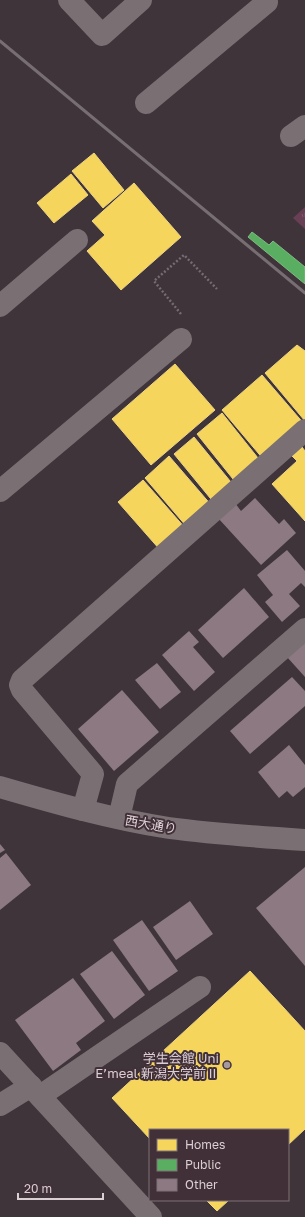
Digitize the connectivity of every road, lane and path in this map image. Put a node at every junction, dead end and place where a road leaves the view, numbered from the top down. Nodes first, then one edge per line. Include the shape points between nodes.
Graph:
1 (69, 0) edge
2 (141, 0) edge
3 (265, 0) edge
4 (146, 103) dead end
5 (77, 240) dead end
6 (217, 289) dead end
7 (0, 306) edge
8 (181, 339) joint
9 (305, 430) edge
10 (0, 491) edge
11 (305, 629) edge
12 (0, 787) edge
13 (83, 810) junction
14 (119, 818) junction
15 (305, 840) edge
16 (200, 987) dead end
17 (0, 1053) edge
18 (36, 1091) junction
19 (0, 1105) edge
20 (151, 1217) edge

1 - 2 street via 102,35
3 - 4 street via 267,2
5 - 7 street
6 - 8 path via 184,255 154,281 194,329
8 - 10 street
9 - 13 street via 22,680 22,690 93,774
11 - 14 street via 127,784
12 - 13 street, 西大通り
13 - 14 street, 西大通り
14 - 15 street, 西大通り via 218,834
16 - 18 street
17 - 18 street
18 - 19 street
18 - 20 street

